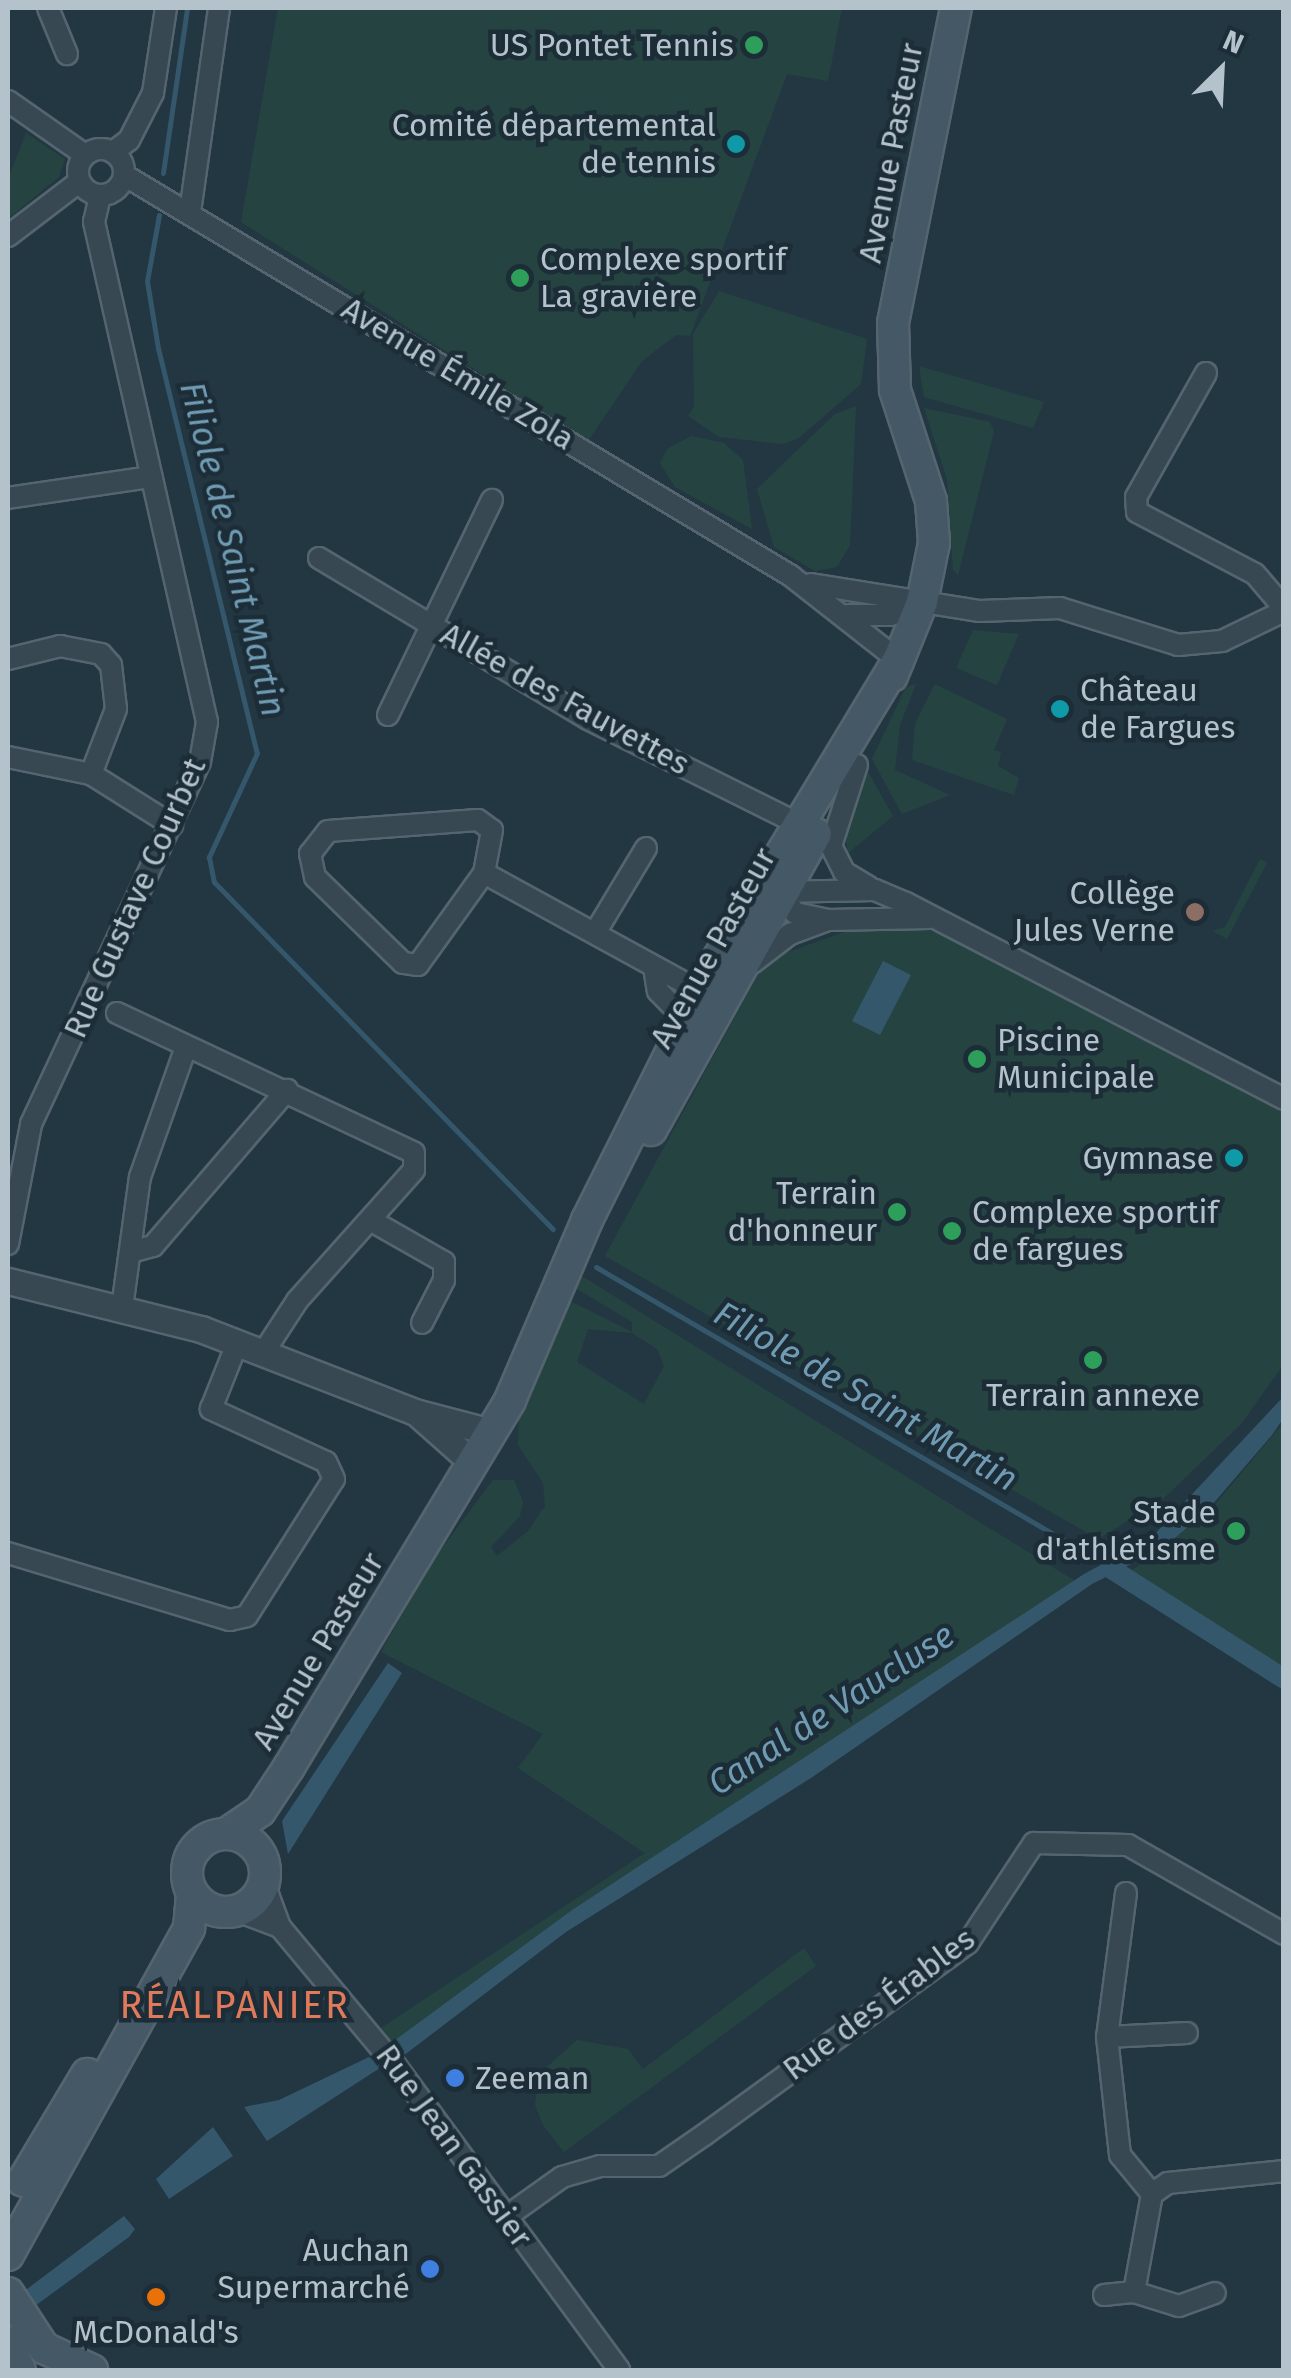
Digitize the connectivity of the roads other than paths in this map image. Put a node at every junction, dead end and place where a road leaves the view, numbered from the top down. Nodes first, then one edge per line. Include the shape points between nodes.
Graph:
1 (48, 8) edge
2 (166, 8) edge
3 (219, 8) edge
4 (956, 8) edge
5 (67, 54) dead end
6 (8, 101) edge
7 (112, 152) junction
8 (84, 155) junction
9 (124, 176) junction
10 (80, 182) junction
11 (100, 196) junction
12 (190, 212) junction
13 (8, 236) edge
14 (1206, 373) dead end
15 (151, 477) junction
16 (8, 498) edge
17 (492, 500) dead end
18 (319, 558) dead end
19 (791, 576) junction
20 (922, 602) junction
21 (1284, 610) edge
22 (846, 614) junction
23 (434, 626) junction
24 (8, 659) edge
25 (898, 660) junction
26 (388, 715) dead end
27 (8, 757) edge
28 (858, 765) junction
29 (90, 774) junction
30 (172, 825) junction
31 (803, 831) junction
32 (646, 848) dead end
33 (484, 873) junction
34 (875, 890) junction
35 (780, 893) junction
36 (749, 906) junction
37 (936, 918) junction
38 (828, 920) junction
39 (596, 933) junction
40 (654, 967) junction
41 (713, 1003) junction
42 (117, 1013) dead end
43 (186, 1046) junction
44 (288, 1090) junction
45 (1284, 1099) edge
46 (12, 1188) edge
47 (372, 1221) junction
48 (8, 1244) edge
49 (134, 1251) junction
50 (8, 1281) edge
51 (122, 1308) junction
52 (422, 1324) dead end
53 (238, 1341) junction
54 (265, 1350) junction
55 (415, 1412) junction
56 (491, 1432) junction
57 (472, 1462) junction
58 (8, 1553) edge
59 (260, 1810) junction
60 (226, 1834) junction
61 (258, 1850) junction
62 (265, 1886) junction
63 (192, 1894) junction
64 (1126, 1894) dead end
65 (228, 1911) junction
66 (280, 1927) junction
67 (189, 1928) junction
68 (1284, 1934) edge
69 (170, 1960) junction
70 (1187, 2033) dead end
71 (1107, 2038) junction
72 (1284, 2171) edge
73 (1152, 2194) junction
74 (8, 2208) edge
75 (506, 2216) junction
76 (8, 2255) edge
77 (1134, 2292) junction
78 (8, 2293) edge
79 (1214, 2293) dead end
80 (1104, 2296) dead end
81 (8, 2342) edge
82 (20, 2370) edge
83 (92, 2370) edge
84 (620, 2370) edge

1 - 5 street
2 - 7 street via 153,93 129,140
3 - 12 street
4 - 20 main road, Avenue Pasteur via 891,344 898,403 934,522
6 - 8 street
7 - 8 street
7 - 9 street
8 - 10 street
9 - 11 street via 118,188
9 - 12 street, Avenue Émile Zola
10 - 11 street
10 - 13 street
11 - 15 street, Rue Gustave Courbet via 94,222
12 - 19 street, Avenue Émile Zola
14 - 21 street via 1136,497 1137,512 1254,574
15 - 16 street
15 - 30 street, Rue Gustave Courbet via 207,722 200,762
17 - 23 street
18 - 23 street, Allée des Fauvettes
19 - 20 street, Avenue Émile Zola via 836,592
19 - 22 street, Avenue Émile Zola
20 - 21 street, Avenue Émile Zola via 980,610 1060,608 1178,645 1222,642
20 - 22 street via 891,615
20 - 25 main road, Avenue Pasteur
22 - 25 street, Avenue Émile Zola
23 - 26 street
23 - 31 street, Allée des Fauvettes via 588,719
24 - 29 street via 60,646 92,650 111,665 116,709
25 - 28 main road, Avenue Pasteur
25 - 31 main road, Avenue Pasteur
27 - 29 street
28 - 31 main road, Avenue Pasteur
28 - 34 street via 831,846 844,872
29 - 30 street
30 - 46 street, Rue Gustave Courbet via 31,1124
31 - 35 main road, Avenue Pasteur
31 - 36 main road, Avenue Pasteur
32 - 39 street
33 - 33 street via 492,830 478,820 328,831 310,854 315,877 404,963 418,965
33 - 39 street
34 - 35 street
34 - 37 street
35 - 36 street
35 - 38 street via 795,913
35 - 41 main road, Avenue Pasteur
36 - 41 main road, Avenue Pasteur
37 - 38 street via 873,914
37 - 45 street
38 - 41 street via 767,948
39 - 40 street
40 - 41 street
40 - 41 street via 658,990
41 - 56 main road, Avenue Pasteur via 571,1260
42 - 43 street
43 - 44 street
43 - 49 street via 140,1177
44 - 47 street via 414,1153 414,1170
44 - 49 street via 153,1246
46 - 48 street, Rue Gustave Courbet
47 - 52 street via 444,1262 444,1280
47 - 54 street via 296,1301
49 - 51 street
50 - 51 street
51 - 53 street
53 - 54 street
53 - 58 street via 211,1409 326,1462 334,1479 247,1616 230,1620
54 - 55 street
55 - 56 street
55 - 57 street
56 - 57 main road, Avenue Pasteur
57 - 59 main road, Avenue Pasteur
59 - 60 main road, Avenue Pasteur
59 - 61 main road, Avenue Pasteur
60 - 61 main road
60 - 63 main road via 195,1849 187,1868
61 - 62 main road
62 - 65 main road
62 - 66 street, Rue Jean Gassier
63 - 65 main road
63 - 67 main road
64 - 71 street
65 - 66 street, Rue Jean Gassier
65 - 67 main road
66 - 75 street, Rue Jean Gassier via 344,1999
67 - 69 main road
68 - 75 street, Rue des Érables via 1128,1846 1034,1843 968,1943 704,2135 660,2166 600,2166 562,2177
69 - 74 main road via 131,1998
69 - 76 main road
70 - 71 street
71 - 73 street via 1120,2155
72 - 73 street via 1168,2183
73 - 77 street
75 - 84 street, Rue Jean Gassier
77 - 79 street via 1179,2306
77 - 80 street
78 - 83 main road via 44,2348
81 - 82 main road

